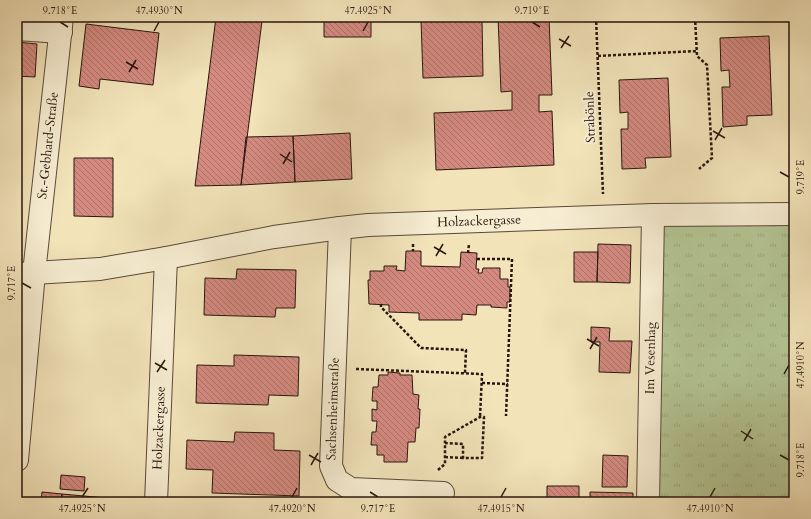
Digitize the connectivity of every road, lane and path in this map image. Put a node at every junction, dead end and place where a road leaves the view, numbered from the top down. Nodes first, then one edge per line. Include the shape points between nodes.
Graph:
1 (596, 17) edge
2 (696, 17) edge
3 (61, 24) edge
4 (17, 29) edge
5 (697, 51) junction
6 (598, 56) junction
7 (699, 169) dead end
8 (794, 214) edge
9 (653, 215) junction
10 (604, 216) junction
11 (340, 228) junction
12 (166, 258) junction
13 (477, 259) dead end
14 (26, 274) edge
15 (381, 304) dead end
16 (334, 369) junction
17 (465, 373) junction
18 (482, 383) junction
19 (508, 384) junction
20 (506, 416) dead end
21 (480, 417) junction
22 (445, 443) junction
23 (445, 457) junction
24 (463, 458) junction
25 (17, 460) edge
26 (436, 492) joint
27 (156, 502) edge
28 (648, 502) edge

1 - 6 path, Strabönle
2 - 5 path
3 - 4 street
3 - 14 street, St.-Gebhard-Straße
5 - 6 path
5 - 7 path via 697,56 707,65 712,158
6 - 10 path, Strabönle
8 - 9 street, Holzackergasse
9 - 10 street, Holzackergasse
9 - 28 street, Im Vesenhag
10 - 11 street, Holzackergasse
11 - 12 street, Holzackergasse via 274,237
11 - 16 street, Sachsenheimstraße
12 - 14 street, Holzackergasse via 100,269
12 - 27 street, Holzackergasse
13 - 19 path via 512,259
14 - 25 street, St.-Gebhard-Straße
15 - 17 path via 381,307 421,348 466,350
16 - 17 path
16 - 26 street, Sachsenheimstraße via 331,466 336,480 351,489
17 - 18 path via 482,374
18 - 19 path
18 - 21 path
19 - 20 path
21 - 22 path via 446,437
21 - 24 path via 484,417 482,458
22 - 23 path
22 - 24 path via 464,444
23 - 24 path
23 - 26 path via 445,464 435,473 429,473

